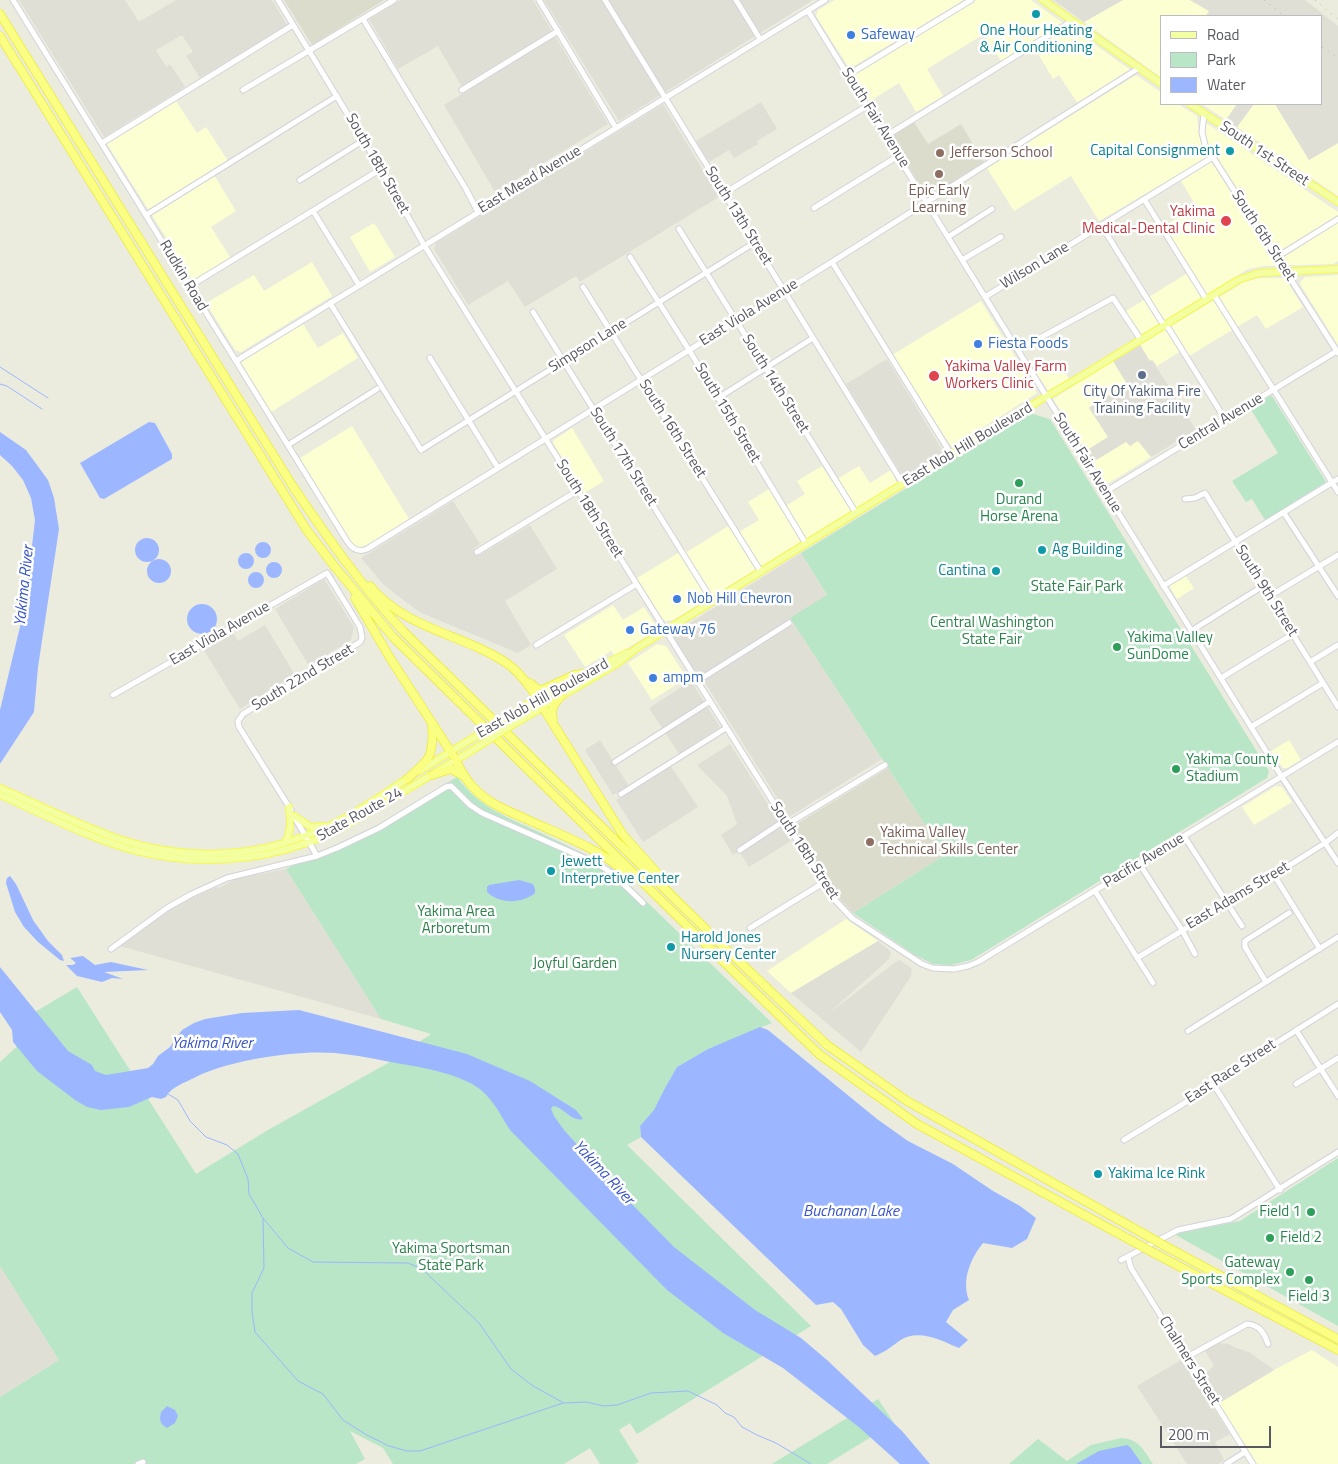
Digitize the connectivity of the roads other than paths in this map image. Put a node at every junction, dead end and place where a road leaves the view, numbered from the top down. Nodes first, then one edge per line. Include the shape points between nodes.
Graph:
1 (13, 0) edge
2 (278, 0) edge
3 (394, 0) edge
4 (539, 0) edge
5 (605, 0) edge
6 (736, 0) edge
7 (825, 0) edge
8 (971, 0) edge
9 (1043, 0) edge
10 (808, 11) junction
11 (0, 14) edge
12 (363, 19) junction
13 (1072, 21) junction
14 (293, 25) junction
15 (558, 31) junction
16 (0, 36) edge
17 (760, 39) junction
18 (308, 50) junction
19 (1139, 68) junction
20 (848, 75) junction
21 (1160, 83) edge
22 (243, 90) dead end
23 (462, 90) dead end
24 (337, 96) junction
25 (664, 98) junction
26 (1191, 105) edge
27 (867, 106) junction
28 (1204, 114) junction
29 (616, 128) junction
30 (886, 136) junction
31 (364, 140) junction
32 (102, 143) junction
33 (898, 156) junction
34 (1213, 157) junction
35 (381, 169) junction
36 (300, 180) dead end
37 (723, 194) junction
38 (1144, 199) junction
39 (927, 202) junction
40 (1338, 202) edge
41 (814, 208) dead end
42 (992, 209) dead end
43 (313, 211) junction
44 (478, 212) junction
45 (146, 215) junction
46 (1338, 219) edge
47 (1101, 225) junction
48 (678, 229) dead end
49 (948, 236) junction
50 (1001, 237) dead end
51 (754, 243) junction
52 (424, 246) junction
53 (630, 256) dead end
54 (1277, 257) junction
55 (962, 260) junction
56 (832, 262) junction
57 (1338, 269) edge
58 (1287, 272) junction
59 (706, 273) junction
60 (359, 285) junction
61 (190, 286) junction
62 (582, 287) dead end
63 (784, 291) junction
64 (1214, 295) junction
65 (985, 297) junction
66 (1206, 300) junction
67 (659, 302) junction
68 (330, 304) junction
69 (532, 312) dead end
70 (736, 321) junction
71 (1165, 325) junction
72 (611, 332) junction
73 (814, 338) junction
74 (1141, 340) junction
75 (689, 350) junction
76 (1018, 350) junction
77 (1337, 352) edge
78 (430, 358) dead end
79 (564, 361) junction
80 (236, 362) junction
81 (765, 368) junction
82 (641, 380) junction
83 (377, 389) dead end
84 (1274, 390) junction
85 (516, 391) junction
86 (1046, 397) junction
87 (718, 398) junction
88 (594, 409) junction
89 (1225, 419) junction
90 (469, 420) junction
91 (546, 438) junction
92 (288, 445) junction
93 (951, 454) junction
94 (498, 468) junction
95 (1338, 479) edge
96 (1332, 483) junction
97 (903, 484) junction
98 (292, 485) junction
99 (577, 491) junction
100 (1105, 492) junction
101 (1338, 492) edge
102 (1185, 499) dead end
103 (1284, 512) junction
104 (856, 513) junction
105 (1236, 541) junction
106 (806, 544) junction
107 (355, 550) joint
108 (477, 552) dead end
109 (1338, 555) edge
110 (1319, 566) junction
111 (335, 567) junction
112 (761, 572) junction
113 (327, 573) joint
114 (635, 585) junction
115 (1163, 586) junction
116 (1263, 586) junction
117 (1270, 596) junction
118 (1338, 596) edge
119 (712, 602) junction
120 (789, 623) dead end
121 (665, 631) junction
122 (1191, 631) junction
123 (1293, 634) junction
124 (536, 645) dead end
125 (1338, 646) edge
126 (638, 648) junction
127 (1310, 662) junction
128 (519, 673) junction
129 (587, 673) junction
130 (1221, 678) junction
131 (696, 682) junction
132 (1323, 683) junction
133 (113, 695) dead end
134 (562, 695) junction
135 (537, 698) junction
136 (709, 702) junction
137 (543, 707) junction
138 (1338, 707) edge
139 (432, 723) junction
140 (553, 724) junction
141 (1251, 727) junction
142 (726, 728) junction
143 (1338, 742) edge
144 (450, 751) junction
145 (456, 760) junction
146 (615, 762) dead end
147 (884, 765) dead end
148 (432, 775) junction
149 (463, 775) junction
150 (1282, 777) junction
151 (407, 779) junction
152 (0, 788) edge
153 (621, 794) dead end
154 (0, 795) edge
155 (288, 807) junction
156 (294, 816) junction
157 (785, 823) junction
158 (76, 825) junction
159 (327, 826) junction
160 (1338, 833) edge
161 (1184, 836) junction
162 (308, 839) junction
163 (285, 843) junction
164 (1325, 843) junction
165 (740, 850) dead end
166 (317, 856) junction
167 (1139, 863) junction
168 (1338, 863) edge
169 (1274, 875) junction
170 (823, 883) junction
171 (1095, 891) junction
172 (643, 902) dead end
173 (1227, 902) junction
174 (1289, 913) dead end
175 (1242, 926) dead end
176 (750, 928) dead end
177 (1182, 930) junction
178 (1338, 937) edge
179 (110, 949) dead end
180 (726, 949) junction
181 (1320, 949) junction
182 (1195, 954) dead end
183 (1137, 958) junction
184 (726, 964) junction
185 (946, 970) joint
186 (1266, 982) junction
187 (1153, 983) dead end
188 (1338, 1004) edge
189 (1188, 1030) dead end
190 (1296, 1030) junction
191 (1338, 1058) edge
192 (1320, 1069) junction
193 (1296, 1084) dead end
194 (1214, 1085) junction
195 (1338, 1096) edge
196 (1124, 1140) dead end
197 (1338, 1152) edge
198 (1280, 1190) junction
199 (1128, 1257) junction
200 (1121, 1260) dead end
201 (1338, 1338) edge
202 (1268, 1344) dead end
203 (1338, 1350) edge
204 (1187, 1357) junction
205 (1245, 1452) junction
206 (1226, 1464) edge
207 (1253, 1464) edge

1 - 32 street, Rudkin Road
2 - 14 street, South 18th Street
3 - 12 street
4 - 15 street
5 - 25 street, South 13th Street
6 - 17 street
7 - 10 street, East Mead Avenue
8 - 20 street
9 - 13 main road
10 - 17 street, East Mead Avenue
10 - 20 street, South Fair Avenue
11 - 98 highway
12 - 18 street
12 - 44 street
13 - 19 main road
13 - 30 street
14 - 18 street, South 18th Street
14 - 32 street
15 - 23 street
15 - 29 street
16 - 111 highway via 281,489
17 - 25 street, East Mead Avenue
18 - 22 street
18 - 24 street, South 18th Street
19 - 21 main road
19 - 39 street, East Viola Avenue
20 - 27 street, South Fair Avenue
24 - 31 street, South 18th Street
24 - 45 street
25 - 29 street, East Mead Avenue
25 - 37 street, South 13th Street
26 - 28 main road, South 1st Street
27 - 30 street, South Fair Avenue
27 - 37 street
28 - 34 street, South 6th Street via 1203,138
28 - 40 main road, South 1st Street
29 - 44 street, East Mead Avenue
30 - 33 street, South Fair Avenue
31 - 35 street, South 18th Street
31 - 36 street
32 - 45 street, Rudkin Road
33 - 39 street, South Fair Avenue
33 - 41 street
34 - 38 street, Wilson Lane
34 - 54 street, South 6th Street
35 - 43 street
35 - 52 street, South 18th Street
37 - 51 street, South 13th Street
38 - 47 street, Wilson Lane
38 - 66 street
39 - 49 street, South Fair Avenue
39 - 56 street, East Viola Avenue
42 - 49 street
43 - 60 street
43 - 61 street
44 - 52 street, East Mead Avenue
45 - 61 street, Rudkin Road
46 - 54 street
47 - 65 street, Wilson Lane
47 - 71 street
48 - 59 street, South 14th Street
49 - 55 street, South Fair Avenue
50 - 55 street
51 - 59 street, Simpson Lane
51 - 63 street, South 13th Street
52 - 60 street, East Mead Avenue
52 - 85 street, South 18th Street
53 - 67 street, South 15th Street
54 - 58 street, South 6th Street
55 - 65 street, South Fair Avenue
56 - 63 street, East Viola Avenue
56 - 93 street
57 - 58 main road, East Nob Hill Boulevard
58 - 64 main road, East Nob Hill Boulevard via 1250,275
58 - 77 street, South 6th Street
59 - 67 street, Simpson Lane
59 - 70 street, South 14th Street
60 - 68 street, East Mead Avenue
61 - 80 street, Rudkin Road
62 - 72 street, South 16th Street
63 - 70 street, East Viola Avenue
63 - 73 street, South 13th Street
64 - 66 main road, East Nob Hill Boulevard
64 - 84 street
65 - 76 street, South Fair Avenue
66 - 71 main road, East Nob Hill Boulevard
67 - 72 street, Simpson Lane
67 - 75 street, South 15th Street
68 - 80 street, East Mead Avenue
68 - 90 street, Simpson Lane via 421,450
69 - 79 street, South 17th Street
70 - 75 street, East Viola Avenue
70 - 81 street, South 14th Street
71 - 74 main road, East Nob Hill Boulevard
71 - 89 street
72 - 79 street, Simpson Lane
72 - 82 street, South 16th Street
73 - 81 street
73 - 97 street, South 13th Street
74 - 76 street via 1113,298
74 - 86 main road, East Nob Hill Boulevard
75 - 82 street, East Viola Avenue
75 - 87 street, South 15th Street
76 - 86 street, South Fair Avenue
77 - 84 street, Central Avenue
78 - 90 street
79 - 85 street, Simpson Lane
79 - 88 street, South 17th Street
80 - 92 street, Rudkin Road
81 - 87 street
81 - 104 street, South 14th Street
82 - 88 street, East Viola Avenue
82 - 112 street, South 16th Street
83 - 92 street
84 - 89 street, Central Avenue
84 - 96 street
85 - 90 street, Simpson Lane
85 - 91 street, South 18th Street
86 - 93 main road, East Nob Hill Boulevard
86 - 100 street, South Fair Avenue
87 - 106 street, South 15th Street
88 - 91 street, East Viola Avenue
88 - 119 street, South 17th Street
89 - 100 street, Central Avenue
90 - 94 street
91 - 94 street, East Viola Avenue
91 - 99 street, South 18th Street
92 - 107 street, Rudkin Road
93 - 97 main road, East Nob Hill Boulevard
94 - 107 street, East Viola Avenue via 367,549
95 - 96 street
96 - 101 street
96 - 103 street
97 - 104 main road, East Nob Hill Boulevard
98 - 128 highway via 376,593 414,621 498,658
98 - 180 highway via 338,552 404,632
99 - 108 street
99 - 114 street, South 18th Street
100 - 115 street, South Fair Avenue
102 - 105 street, South 9th Street via 1205,493
103 - 105 street
103 - 110 street
104 - 106 main road, East Nob Hill Boulevard
105 - 115 street
105 - 116 street, South 9th Street
106 - 112 main road, East Nob Hill Boulevard
109 - 110 street
110 - 117 street
110 - 118 street
111 - 139 highway
111 - 184 highway via 394,637
112 - 119 main road, East Nob Hill Boulevard
113 - 133 street, East Viola Avenue
113 - 155 street, South 22nd Street via 360,626 360,642 244,714 238,721
114 - 121 street, South 18th Street
114 - 124 street
115 - 122 street, South Fair Avenue
116 - 117 street, South 9th Street
116 - 122 street
117 - 123 street, South 9th Street
119 - 121 main road, East Nob Hill Boulevard
120 - 131 street
121 - 126 main road, East Nob Hill Boulevard
121 - 131 street, South 18th Street
122 - 130 street, South Fair Avenue
123 - 127 street, South 9th Street
123 - 130 street
125 - 127 street
126 - 129 main road, East Nob Hill Boulevard
126 - 134 main road, East Nob Hill Boulevard
127 - 132 street, South 9th Street
128 - 129 highway via 542,690
128 - 135 highway
129 - 135 main road, East Nob Hill Boulevard
130 - 141 street, South Fair Avenue
131 - 136 street, South 18th Street
132 - 138 street, South 9th Street
132 - 141 street
134 - 137 main road, East Nob Hill Boulevard
134 - 140 highway via 552,709
135 - 137 highway
135 - 144 main road, East Nob Hill Boulevard, bridge
136 - 142 street, South 18th Street
136 - 146 street
137 - 140 highway
137 - 145 main road, East Nob Hill Boulevard, bridge
139 - 144 highway
139 - 151 highway via 432,751 426,762
140 - 180 highway via 623,835
141 - 150 street, South Fair Avenue
142 - 153 street
142 - 157 street, South 18th Street
143 - 150 street, Pacific Avenue
144 - 145 highway
144 - 151 main road, State Route 24
145 - 148 main road, State Route 24
145 - 149 highway
147 - 157 street
148 - 149 highway via 451,769
148 - 162 main road, State Route 24 via 349,824
149 - 184 highway via 476,791 495,805 594,850 618,865 698,942
150 - 161 street, Pacific Avenue
150 - 164 street, South Fair Avenue
151 - 159 main road, State Route 24 via 367,806
152 - 158 main road, State Route 24
154 - 158 main road, State Route 24
155 - 156 street, South 22nd Street
155 - 163 main road via 291,832
156 - 159 main road via 311,826
156 - 162 street, South 22nd Street
157 - 165 street
157 - 170 street, South 18th Street
158 - 162 main road, State Route 24 via 101,839 140,852 198,860 239,858 289,849
158 - 163 main road, State Route 24 via 132,843 182,853 240,852
159 - 162 main road, State Route 24
160 - 164 street, East Adams Street
161 - 167 street, Pacific Avenue
161 - 173 street
162 - 163 main road, State Route 24
162 - 166 street, South 22nd Street
164 - 168 street, South Fair Avenue
164 - 169 street, East Adams Street
166 - 172 street via 358,840 451,786 482,813 606,868
166 - 179 street via 228,878 173,904
167 - 171 street, Pacific Avenue
167 - 177 street
169 - 173 street, East Adams Street
169 - 181 street
170 - 176 street
170 - 185 street, South 18th Street via 852,918 917,961
171 - 183 street
171 - 185 street, Pacific Avenue via 978,962
173 - 175 street
173 - 177 street, East Adams Street
174 - 186 street via 1245,941 1245,947
177 - 182 street
177 - 183 street, East Adams Street
178 - 181 street
180 - 201 highway, bridge via 827,1045 907,1101 1165,1246
181 - 186 street
183 - 187 street
184 - 203 highway, bridge via 820,1054 917,1124
186 - 189 street
188 - 190 street, East Race Street
190 - 192 street
190 - 194 street, East Race Street
191 - 192 street
192 - 193 street
192 - 195 street
194 - 196 street, East Race Street
194 - 198 street
197 - 198 street
198 - 199 street via 1231,1219 1178,1230
199 - 200 street
199 - 204 street, Chalmers Street via 1131,1268
202 - 204 street via 1260,1328 1247,1324
204 - 205 street, Chalmers Street
205 - 206 street
205 - 207 street, Chalmers Street

